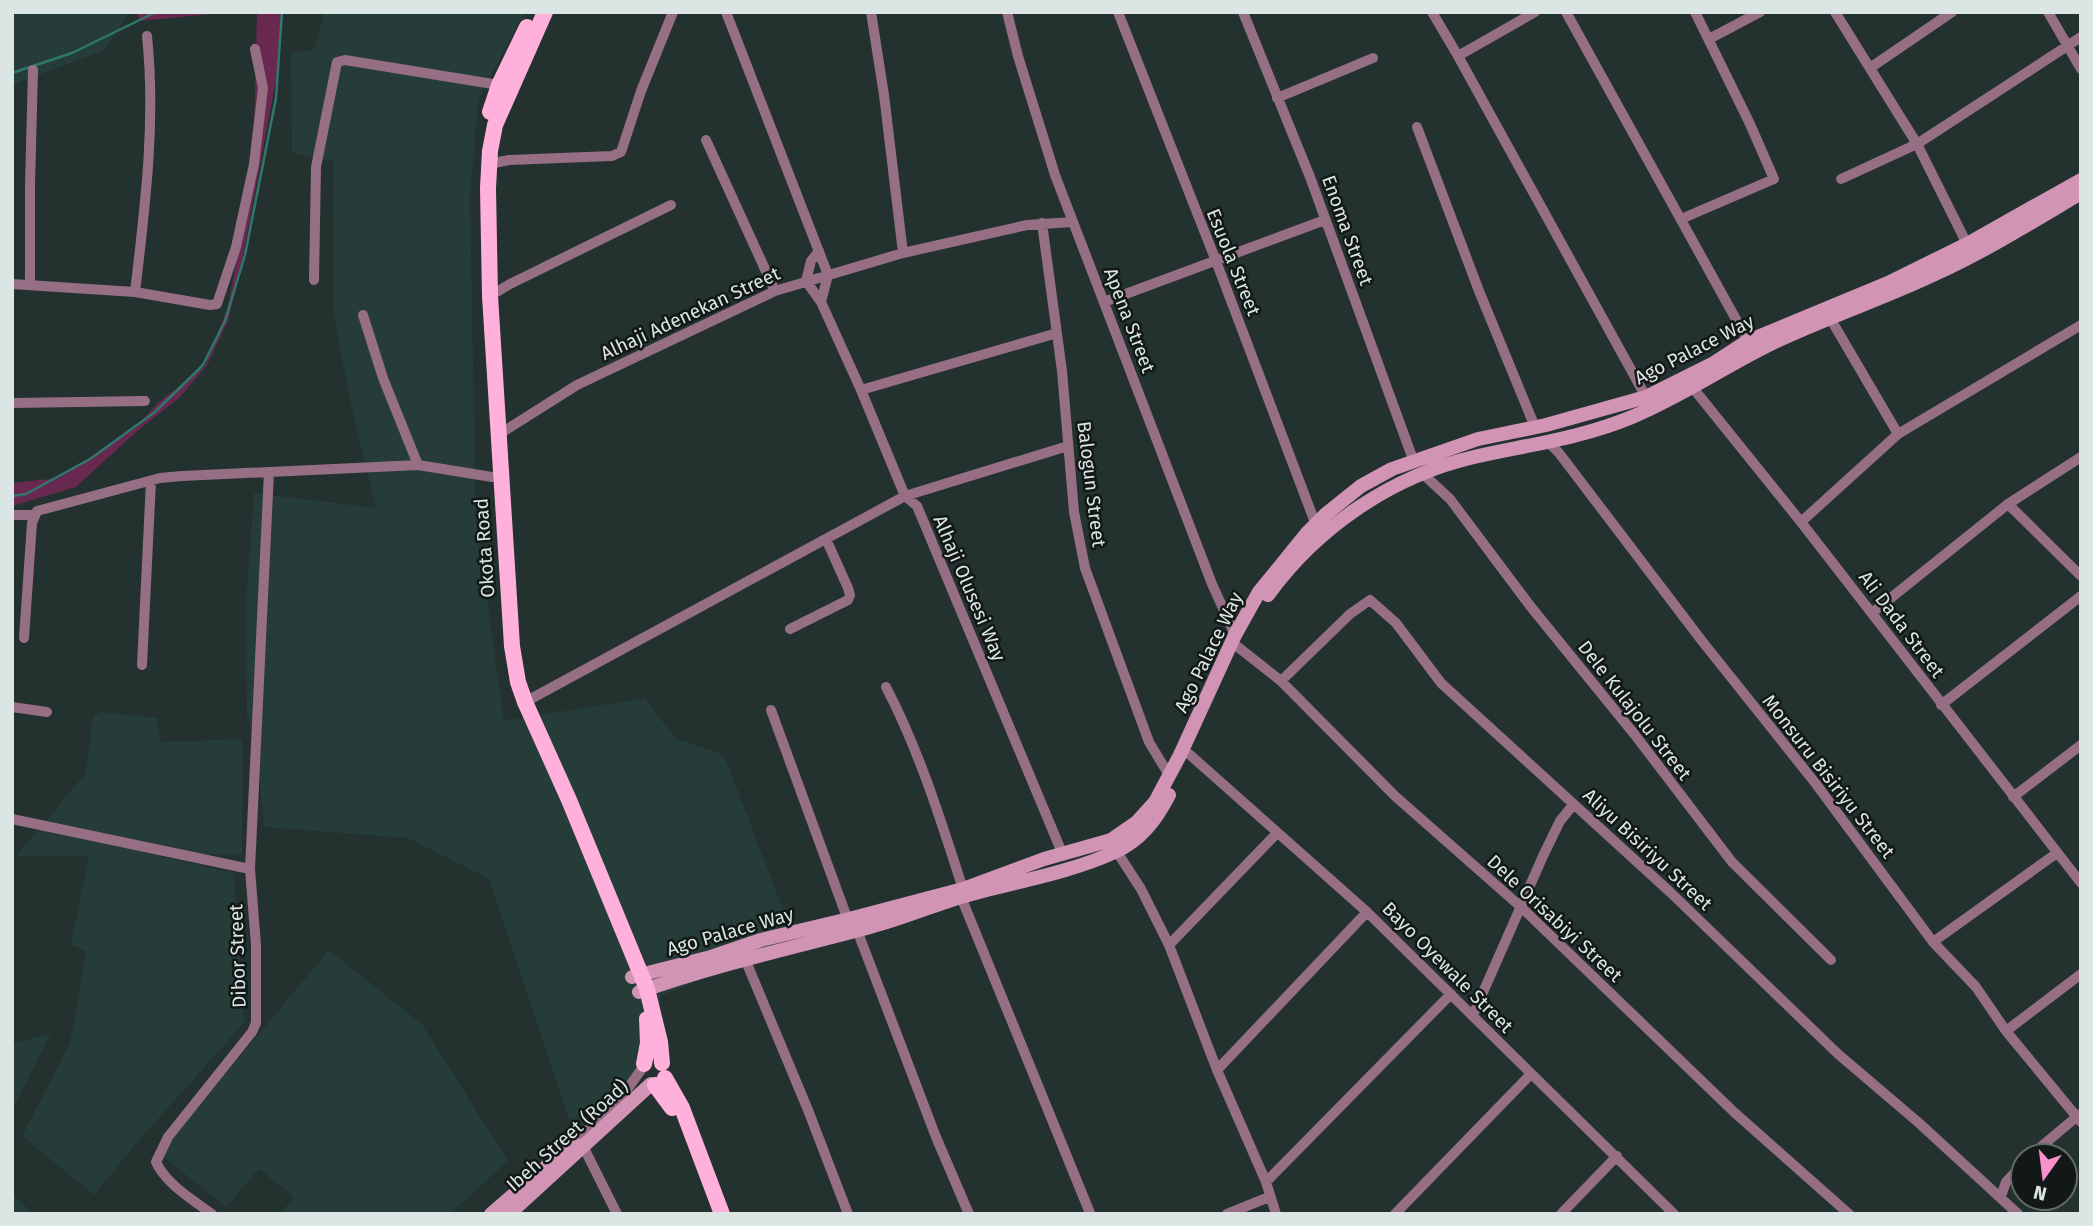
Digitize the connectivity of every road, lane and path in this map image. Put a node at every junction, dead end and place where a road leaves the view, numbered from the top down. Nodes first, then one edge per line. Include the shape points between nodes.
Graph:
1 (534, 12) edge
2 (545, 12) edge
3 (673, 12) edge
4 (726, 12) edge
5 (871, 12) edge
6 (1007, 12) edge
7 (1118, 12) edge
8 (1243, 12) edge
9 (1432, 12) edge
10 (1535, 12) edge
11 (1566, 12) edge
12 (1695, 12) edge
13 (1760, 12) edge
14 (1835, 12) edge
15 (1952, 12) edge
16 (2048, 12) edge
17 (531, 31) junction
18 (148, 36) dead end
19 (2081, 37) edge
20 (1709, 39) junction
21 (2068, 46) junction
22 (255, 49) dead end
23 (1458, 56) junction
24 (1373, 58) dead end
25 (1870, 68) junction
26 (2081, 69) edge
27 (33, 70) dead end
28 (499, 85) junction
29 (1278, 98) junction
30 (1417, 127) dead end
31 (706, 140) dead end
32 (1917, 144) junction
33 (489, 164) junction
34 (1841, 179) dead end
35 (2081, 180) edge
36 (2081, 193) edge
37 (671, 205) dead end
38 (1681, 219) junction
39 (1325, 220) junction
40 (1073, 222) junction
41 (1042, 223) junction
42 (1967, 244) junction
43 (818, 251) junction
44 (903, 253) junction
45 (1216, 261) junction
46 (828, 275) junction
47 (314, 280) dead end
48 (806, 281) junction
49 (12, 284) edge
50 (30, 284) junction
51 (775, 291) junction
52 (135, 292) junction
53 (487, 298) junction
54 (821, 302) junction
55 (1104, 302) junction
56 (363, 315) dead end
57 (1830, 318) junction
58 (2081, 325) edge
59 (1056, 333) junction
60 (1748, 341) junction
61 (1693, 388) junction
62 (861, 390) junction
63 (1646, 397) junction
64 (145, 401) dead end
65 (12, 403) edge
66 (1611, 408) junction
67 (1596, 412) junction
68 (1611, 425) junction
69 (1535, 426) junction
70 (1595, 430) junction
71 (1898, 434) junction
72 (498, 435) junction
73 (1548, 442) junction
74 (1068, 446) junction
75 (2081, 457) edge
76 (418, 465) junction
77 (1418, 467) junction
78 (269, 472) junction
79 (492, 477) junction
80 (151, 481) junction
81 (905, 496) junction
82 (2008, 504) junction
83 (12, 515) edge
84 (34, 515) junction
85 (1801, 522) junction
86 (1316, 525) junction
87 (827, 539) junction
88 (2081, 576) edge
89 (2081, 596) edge
90 (1872, 613) junction
91 (790, 629) dead end
92 (24, 638) dead end
93 (1236, 641) junction
94 (142, 665) dead end
95 (1281, 681) junction
96 (886, 687) dead end
97 (525, 702) junction
98 (1941, 705) junction
99 (12, 706) edge
100 (771, 710) dead end
101 (47, 712) dead end
102 (2081, 745) edge
103 (1189, 754) junction
104 (1169, 775) junction
105 (2013, 797) junction
106 (1573, 805) junction
107 (12, 819) edge
108 (1277, 833) junction
109 (1117, 852) junction
110 (2057, 853) junction
111 (1063, 855) junction
112 (250, 869) junction
113 (2081, 883) edge
114 (962, 893) junction
115 (1521, 907) junction
116 (1367, 912) junction
117 (853, 927) junction
118 (1933, 942) junction
119 (1168, 945) junction
120 (745, 959) junction
121 (1831, 960) dead end
122 (2081, 974) edge
123 (640, 983) junction
124 (1451, 994) junction
125 (1473, 1015) junction
126 (2006, 1031) junction
127 (643, 1067) junction
128 (1217, 1070) junction
129 (1530, 1075) junction
130 (658, 1077) junction
131 (2079, 1117) edge
132 (2048, 1142) edge
133 (579, 1146) junction
134 (1617, 1156) junction
135 (2009, 1179) edge
136 (1266, 1182) junction
137 (2001, 1196) junction
138 (1269, 1197) junction
139 (1090, 1213) edge
140 (212, 1214) edge
141 (491, 1214) edge
142 (509, 1214) edge
143 (617, 1214) edge
144 (714, 1214) edge
145 (722, 1214) edge
146 (848, 1214) edge
147 (969, 1214) edge
148 (1227, 1214) edge
149 (1276, 1214) edge
150 (1395, 1214) edge
151 (1561, 1214) edge
152 (1674, 1214) edge
153 (1849, 1214) edge
154 (2018, 1214) edge

1 - 17 main road, Okota Road
2 - 17 main road, Okota Road
3 - 33 street via 621,152
4 - 43 street
5 - 44 street
6 - 40 street, Apena Street
7 - 45 street, Esuola Street
8 - 29 street, Enoma Street
9 - 23 street
10 - 23 street
11 - 38 street
12 - 20 street
13 - 20 street
14 - 25 street
15 - 25 street
16 - 21 street
17 - 28 main road, Okota Road
17 - 33 main road, Okota Road via 495,125
18 - 52 street via 151,142
19 - 21 street
20 - 38 street via 1774,179
21 - 26 street
21 - 32 street
22 - 52 street via 263,88 254,164 220,301 210,305
23 - 63 street
24 - 29 street
25 - 32 street
27 - 50 street
28 - 47 street via 337,62 316,167
28 - 53 main road, Okota Road via 484,128 479,164 478,207
29 - 39 street, Enoma Street
30 - 69 street
31 - 51 street
32 - 34 street
32 - 42 street
33 - 53 main road, Okota Road
35 - 42 main road, Ago Palace Way
36 - 57 main road, Ago Palace Way via 1957,264
37 - 53 street
38 - 60 street
39 - 45 street
39 - 77 street, Enoma Street
40 - 41 street, Alhaji Adenekan Street
40 - 55 street, Apena Street
41 - 44 street, Alhaji Adenekan Street
41 - 59 street, Balogun Street
42 - 60 main road, Ago Palace Way via 1888,283
43 - 46 street
43 - 48 street
44 - 46 street, Alhaji Adenekan Street
45 - 55 street
45 - 86 street, Esuola Street
46 - 48 street, Alhaji Adenekan Street
46 - 54 street
48 - 51 street, Alhaji Adenekan Street
48 - 54 street, Alhaji Olusesi Way
49 - 50 street
50 - 52 street
51 - 72 street, Alhaji Adenekan Street via 577,385
53 - 72 main road, Okota Road
53 - 79 main road, Okota Road via 486,388
54 - 62 street, Alhaji Olusesi Way
55 - 93 street, Apena Street
56 - 76 street
57 - 61 main road, Ago Palace Way via 1739,360
57 - 71 street
58 - 71 street
59 - 62 street
59 - 74 street, Balogun Street
60 - 63 main road, Ago Palace Way
61 - 68 main road, Ago Palace Way
61 - 85 street, Ali Dada Street
62 - 81 street, Alhaji Olusesi Way
63 - 66 main road, Ago Palace Way
64 - 65 street
66 - 67 main road, Ago Palace Way
66 - 68 main road
67 - 69 main road, Ago Palace Way
67 - 70 main road
68 - 70 main road, Ago Palace Way
69 - 77 main road, Ago Palace Way via 1478,439
70 - 73 main road, Ago Palace Way
71 - 85 street
72 - 97 main road, Okota Road via 512,646
73 - 77 main road, Ago Palace Way
73 - 118 street, Monsuru Bisiriyu Street via 1816,784
74 - 81 street
74 - 104 street, Balogun Street via 1085,568 1149,742
75 - 82 street
76 - 78 street
76 - 79 street
77 - 86 main road, Ago Palace Way via 1392,469 1361,486
77 - 93 main road, Ago Palace Way via 1318,539
77 - 121 street, Dele Kulajolu Street via 1450,499 1731,862
78 - 80 street
78 - 112 street, Dibor Street
79 - 123 main road, Okota Road via 505,634 516,691
80 - 84 street
80 - 94 street
81 - 87 street
81 - 111 street, Alhaji Olusesi Way via 917,506
82 - 88 street
82 - 90 street
83 - 84 street
84 - 92 street
85 - 90 street, Ali Dada Street
86 - 93 main road, Ago Palace Way via 1259,592
87 - 91 street via 850,595 842,604
87 - 97 street
89 - 98 street
90 - 98 street, Ali Dada Street
93 - 95 street, Dele Orisabiyi Street
93 - 103 main road, Ago Palace Way
93 - 104 main road, Ago Palace Way
95 - 106 street, Aliyu Bisiriyu Street via 1370,600 1396,622 1441,683
95 - 115 street, Dele Orisabiyi Street via 1395,796
96 - 114 street via 942,824
97 - 123 main road, Okota Road via 569,800
98 - 105 street, Ali Dada Street
99 - 101 street
100 - 117 street
102 - 105 street
103 - 108 street, Bayo Oyewale Street
103 - 109 main road, Ago Palace Way via 1150,827
104 - 111 main road, Ago Palace Way via 1155,802 1131,827 1111,840
105 - 110 street, Ali Dada Street
106 - 115 street via 1556,830
106 - 137 street, Aliyu Bisiriyu Street via 1838,1054
107 - 112 street
108 - 116 street, Bayo Oyewale Street
108 - 119 street
109 - 114 main road, Ago Palace Way
109 - 119 street
110 - 113 street, Ali Dada Street
110 - 118 street
111 - 114 main road, Ago Palace Way
112 - 140 street, Dibor Street via 256,1023 168,1137 156,1162 168,1180
114 - 117 main road, Ago Palace Way
114 - 139 street
115 - 125 street
115 - 153 street, Dele Orisabiyi Street via 1735,1113
116 - 124 street, Bayo Oyewale Street
116 - 128 street
117 - 120 main road, Ago Palace Way
117 - 123 main road, Ago Palace Way via 761,940
117 - 147 street
118 - 126 street, Monsuru Bisiriyu Street via 1976,987
119 - 128 street
120 - 123 main road, Ago Palace Way
120 - 146 street
122 - 126 street
123 - 127 main road, Okota Road via 648,1030
123 - 130 main road, Okota Road via 660,1042
124 - 125 street, Bayo Oyewale Street
124 - 136 street
125 - 129 street, Bayo Oyewale Street
126 - 131 street, Monsuru Bisiriyu Street
127 - 130 main road via 653,1060
127 - 133 street, Ibeh Street (Road)
128 - 136 street
129 - 134 street, Bayo Oyewale Street
129 - 150 street
130 - 133 main road, Ibeh Street (Road)
130 - 144 main road, Okota Road
130 - 145 main road via 682,1108
131 - 132 street
133 - 141 main road, Ibeh Street (Road)
133 - 142 main road, Ibeh Street (Road)
133 - 143 street
134 - 151 street
134 - 152 street, Bayo Oyewale Street
135 - 137 street
136 - 138 street
137 - 154 street, Aliyu Bisiriyu Street
138 - 148 street
138 - 149 street

